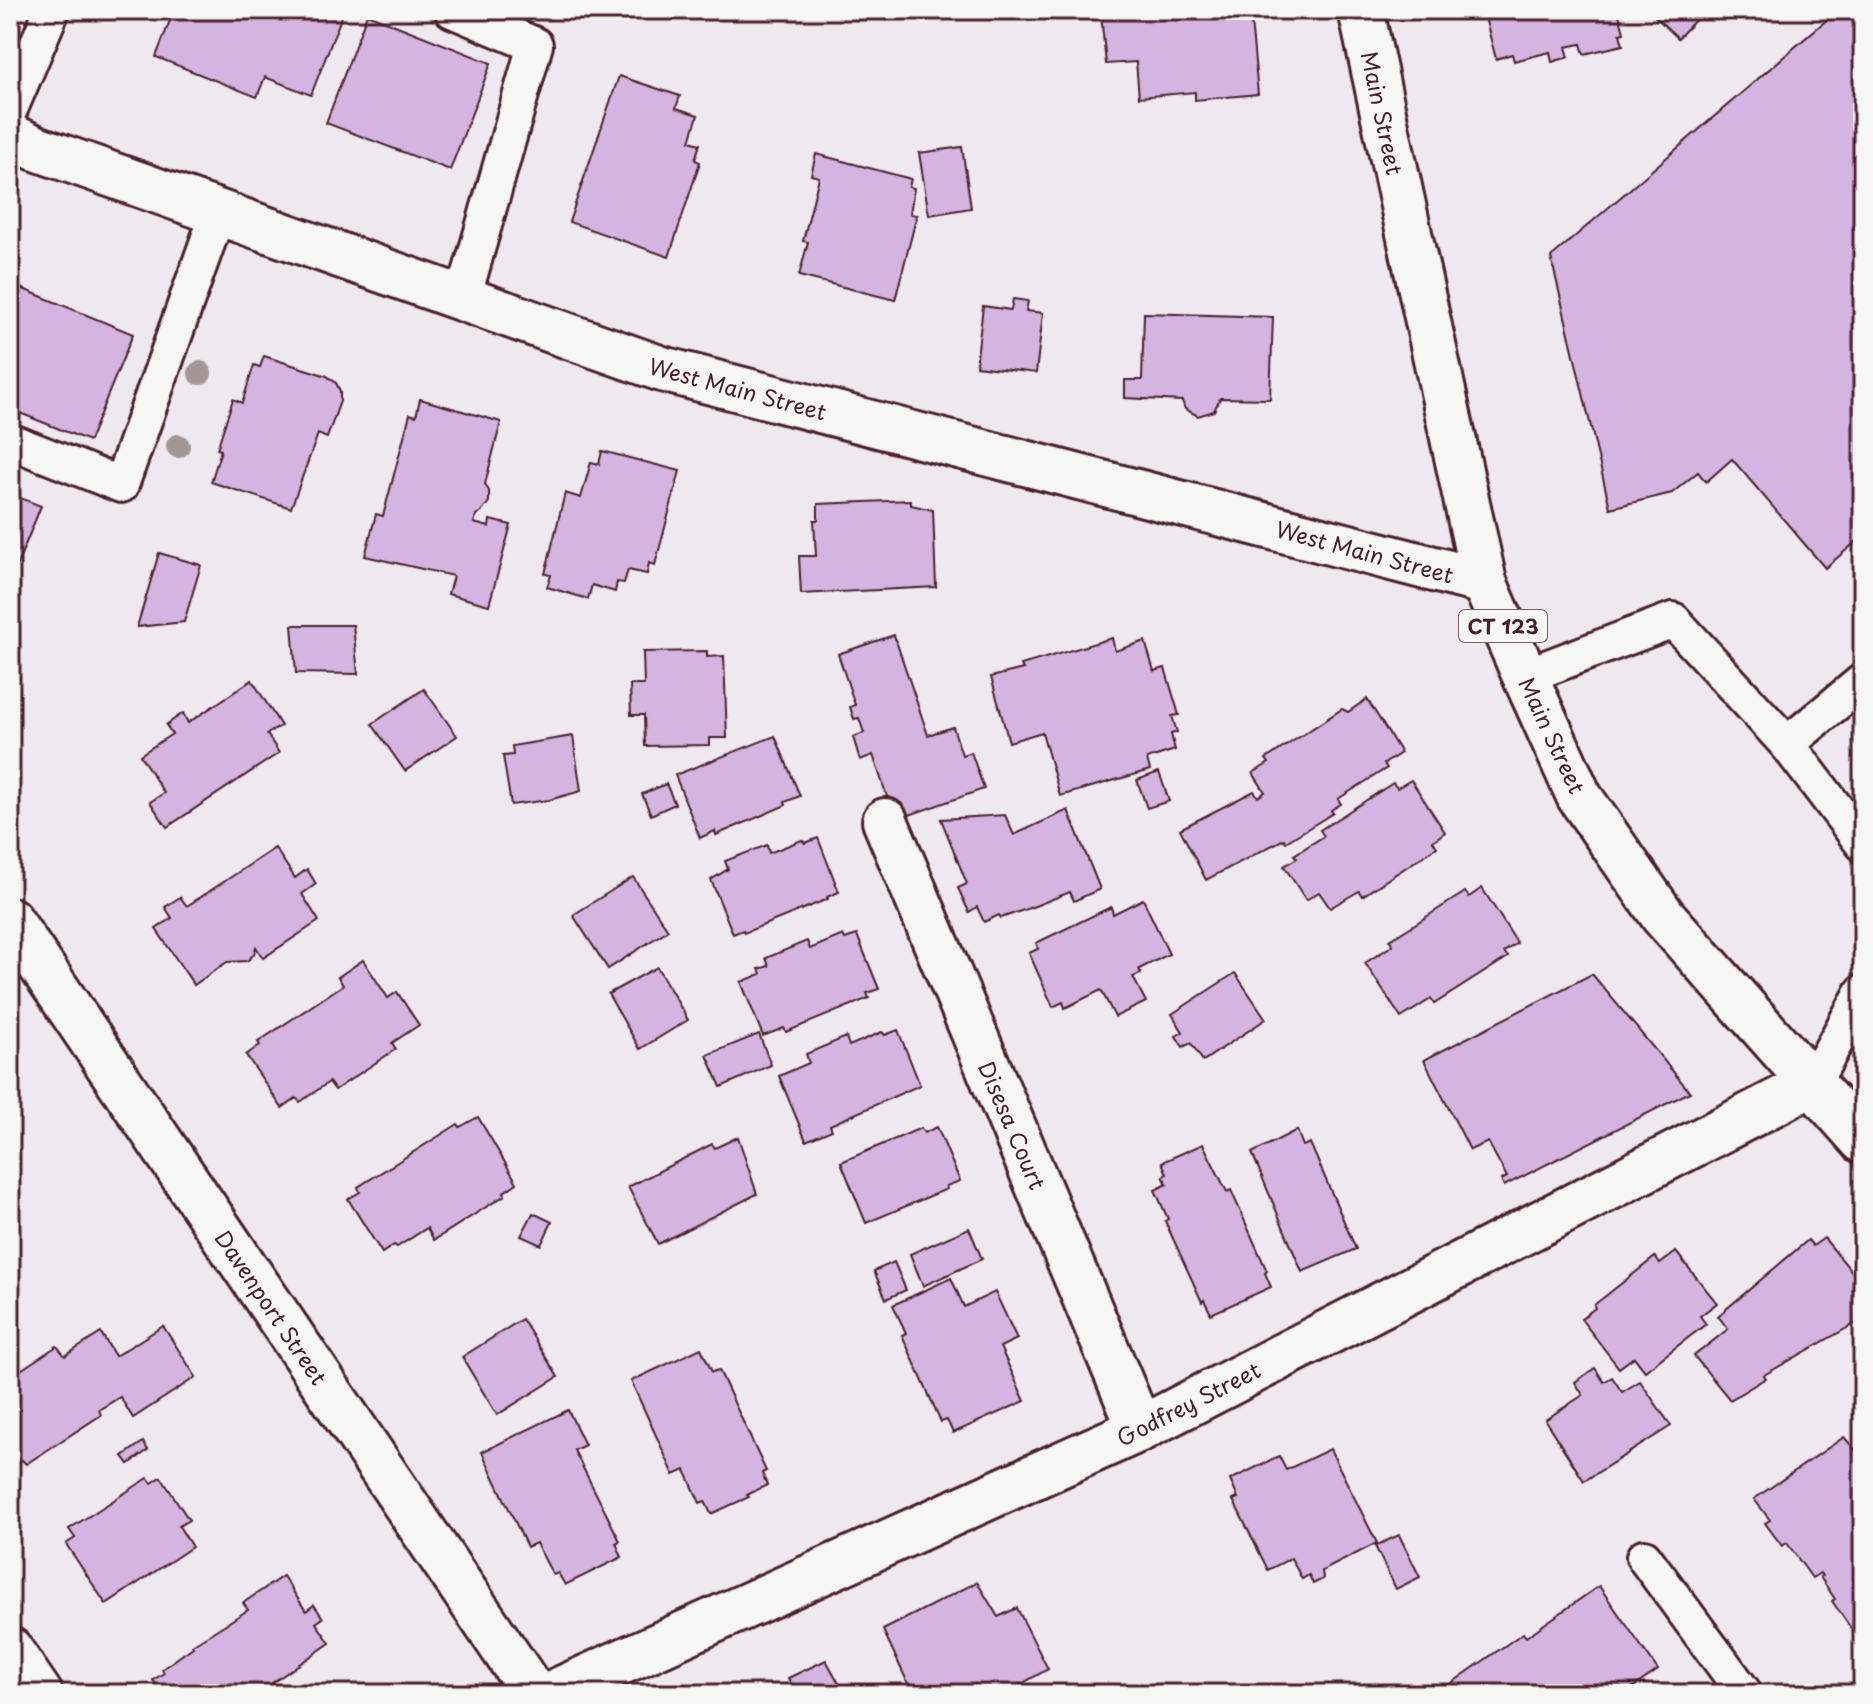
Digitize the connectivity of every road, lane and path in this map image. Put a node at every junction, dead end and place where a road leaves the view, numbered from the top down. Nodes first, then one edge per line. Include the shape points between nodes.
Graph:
1 (52, 10) edge
2 (452, 10) edge
3 (1361, 10) edge
4 (10, 109) edge
5 (10, 136) edge
6 (218, 213) junction
7 (463, 299) junction
8 (10, 441) edge
9 (1484, 582) junction
10 (1525, 676) junction
11 (1863, 681) edge
12 (1787, 744) junction
13 (885, 821) dead end
14 (1863, 844) edge
15 (10, 920) edge
16 (1863, 992) edge
17 (1813, 1083) junction
18 (1863, 1141) edge
19 (1140, 1429) junction
20 (1644, 1557) dead end
21 (10, 1650) edge
22 (40, 1694) edge
23 (534, 1694) edge
24 (550, 1694) edge
25 (1745, 1694) edge

1 - 4 lane
2 - 7 lane via 535,45
3 - 9 street, Main Street / CT 123
5 - 6 street, West Main Street
6 - 7 street, West Main Street
6 - 8 lane via 121,485
7 - 9 street, West Main Street via 662,369
9 - 10 street, Main Street / CT 123
10 - 12 lane via 1673,620
10 - 17 street, Main Street / CT 123 via 1579,796 1663,916
11 - 12 lane
12 - 14 lane
13 - 19 street, Disesa Court
15 - 23 street, Davenport Street
16 - 17 lane
17 - 18 street, Main Street / CT 123
17 - 19 street, Godfrey Street
19 - 24 street, Godfrey Street
20 - 25 lane
21 - 22 street

